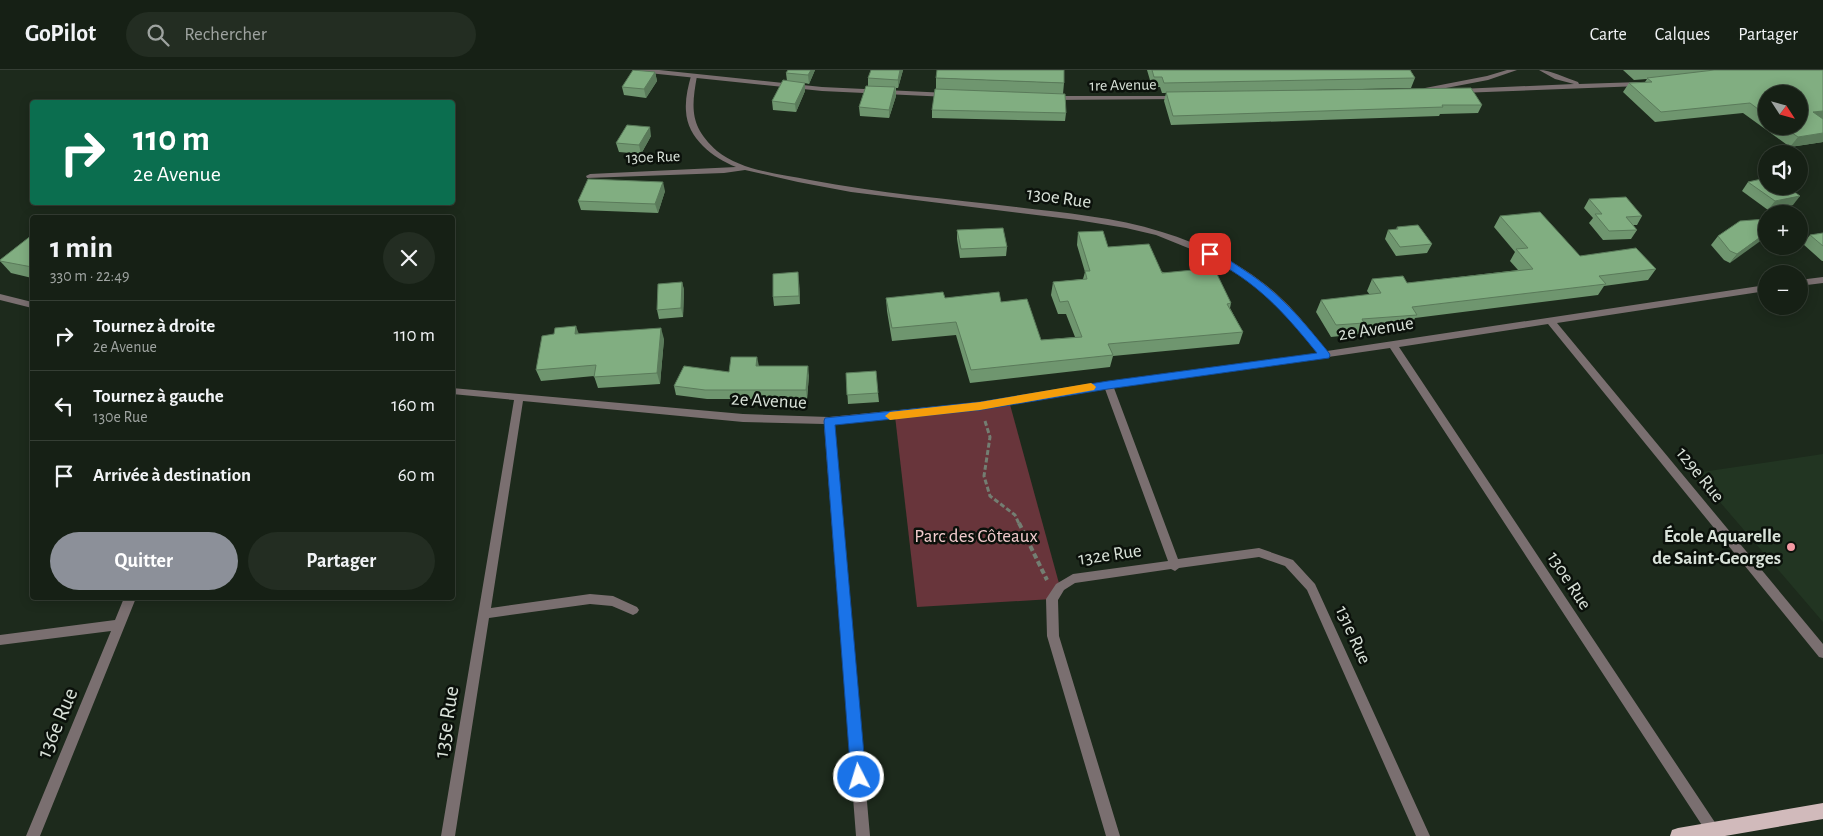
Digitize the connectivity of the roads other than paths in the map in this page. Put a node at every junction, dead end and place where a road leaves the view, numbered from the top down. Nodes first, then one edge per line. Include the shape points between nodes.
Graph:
1 (639, 70) edge
2 (1514, 70) edge
3 (1542, 70) edge
4 (694, 76) junction
5 (1650, 83) edge
6 (1587, 86) junction
7 (959, 96) edge
8 (1043, 98) edge
9 (1185, 98) edge
10 (747, 167) junction
11 (590, 176) dead end
12 (1823, 280) edge
13 (1808, 282) edge
14 (1758, 289) edge
15 (0, 297) edge
16 (30, 304) edge
17 (1550, 320) junction
18 (1392, 344) junction
19 (1325, 355) junction
20 (1108, 385) junction
21 (455, 391) edge
22 (519, 398) junction
23 (829, 421) junction
24 (1174, 566) junction
25 (129, 600) edge
26 (633, 610) dead end
27 (484, 614) junction
28 (119, 625) junction
29 (0, 640) edge
30 (1823, 653) edge
31 (1823, 812) edge
32 (1715, 833) edge
33 (33, 836) edge
34 (448, 836) edge
35 (864, 836) edge
36 (1112, 836) edge
37 (1423, 836) edge
38 (1678, 836) edge

1 - 4 street
2 - 6 street via 1416,92
3 - 6 street via 1557,78
4 - 7 street via 822,89
4 - 10 street, 130e Rue via 688,111 693,128 708,147 727,161
5 - 6 street
8 - 9 street, 1re Avenue
10 - 11 street, 130e Rue via 724,171
10 - 19 street, 130e Rue via 832,186 1142,229 1210,254 1265,288
12 - 13 street
14 - 17 street, 2e Avenue
15 - 16 street
17 - 18 street, 2e Avenue
17 - 30 street, 129e Rue
18 - 19 street, 2e Avenue
18 - 32 street, 130e Rue
19 - 20 street, 2e Avenue
20 - 23 street, 2e Avenue via 980,406
20 - 24 street, 132e Rue
21 - 22 street, 2e Avenue
22 - 23 street, 2e Avenue via 743,418
22 - 27 street, 135e Rue
23 - 35 street
24 - 36 street, 132e Rue via 1073,579 1060,587 1052,599 1053,636
24 - 37 street, 131e Rue via 1259,552 1289,563 1300,574 1311,587
25 - 28 street, 136e Rue
26 - 27 street via 613,600 590,599
27 - 34 street, 135e Rue
28 - 29 street
28 - 33 street, 136e Rue
31 - 32 main road
32 - 38 main road

